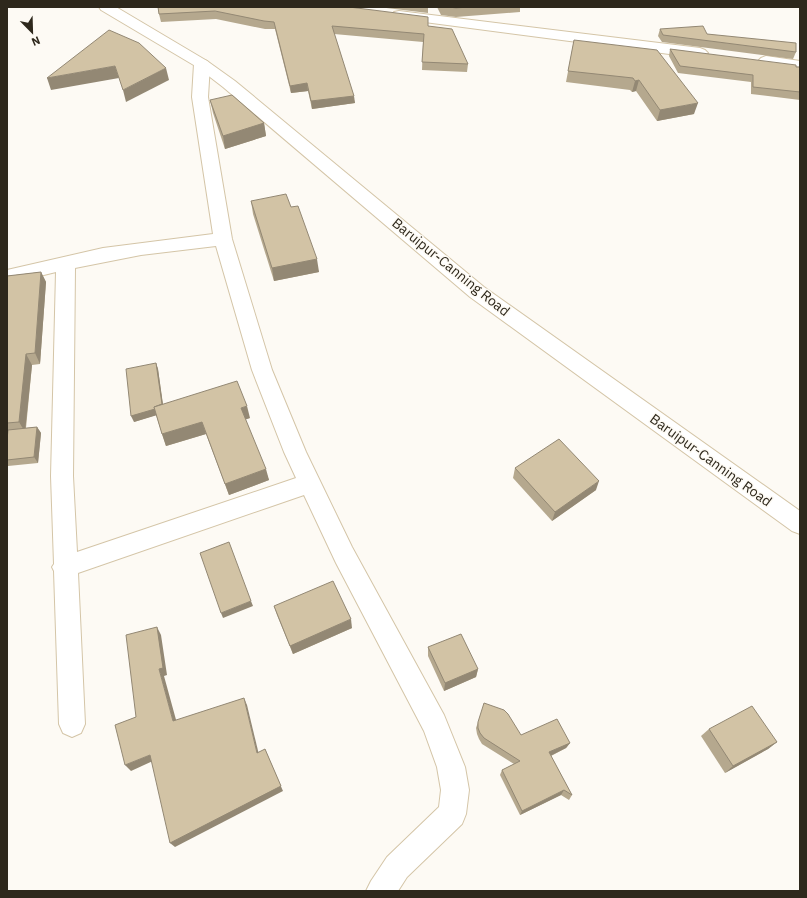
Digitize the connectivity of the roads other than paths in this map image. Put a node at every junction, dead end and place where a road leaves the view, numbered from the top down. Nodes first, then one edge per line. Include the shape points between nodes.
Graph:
1 (106, 7) edge
2 (389, 14) edge
3 (713, 55) edge
4 (752, 60) edge
5 (202, 64) junction
6 (800, 66) edge
7 (223, 239) junction
8 (66, 264) junction
9 (7, 278) edge
10 (310, 483) junction
11 (800, 524) edge
12 (64, 567) junction
13 (72, 724) dead end
14 (381, 891) edge

1 - 5 street, Baruipur-Canning Road
2 - 3 street
4 - 6 street
5 - 7 street via 200,97
5 - 11 street, Baruipur-Canning Road via 477,292
7 - 8 street via 142,249
7 - 10 street via 262,370
8 - 9 street
8 - 12 street via 62,476
10 - 12 street
10 - 14 street via 344,555 435,724 451,767 455,790 452,814 397,867
12 - 13 street

